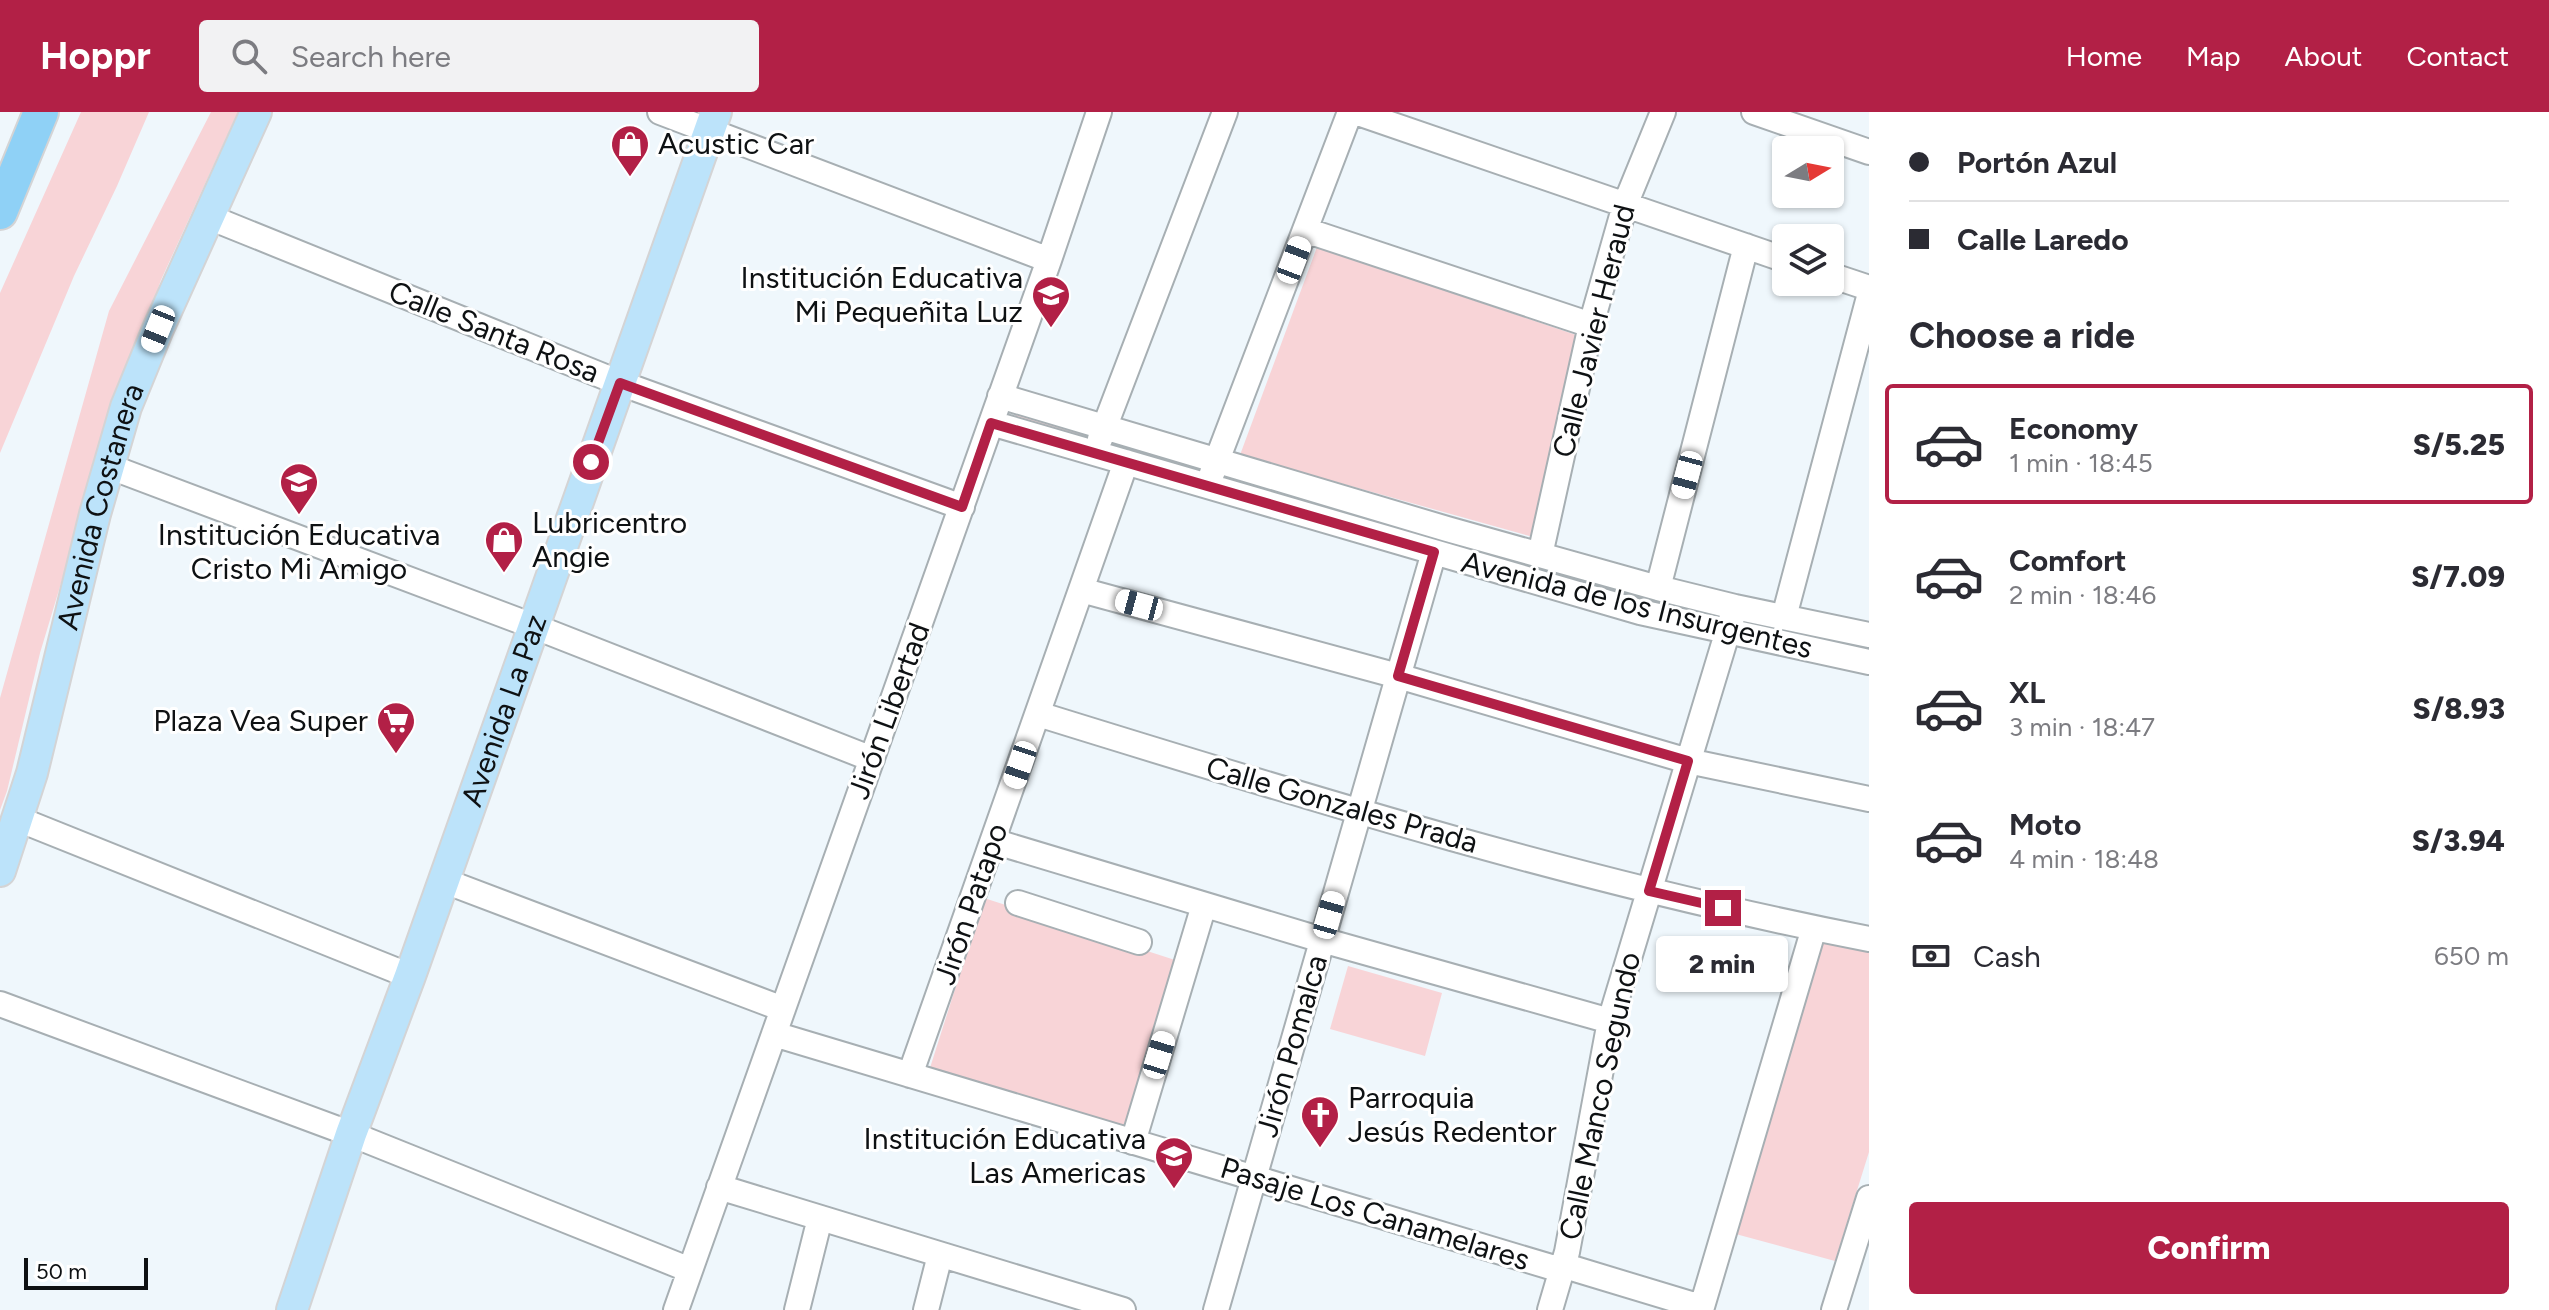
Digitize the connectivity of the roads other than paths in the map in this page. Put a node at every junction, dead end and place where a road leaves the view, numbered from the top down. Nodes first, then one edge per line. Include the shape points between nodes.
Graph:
1 (41, 112) edge
2 (256, 112) edge
3 (660, 112) edge
4 (1099, 112) edge
5 (1225, 112) edge
6 (1353, 112) edge
7 (1663, 112) edge
8 (1754, 112) edge
9 (713, 121) edge
10 (1869, 152) edge
11 (1625, 205) junction
12 (0, 212) edge
13 (209, 217) junction
14 (1305, 230) junction
15 (1746, 246) junction
16 (1772, 255) edge
17 (1049, 260) junction
18 (1844, 280) edge
19 (1869, 288) edge
20 (1869, 297) edge
21 (1591, 325) junction
22 (620, 383) junction
23 (1000, 396) junction
24 (991, 423) junction
25 (1104, 427) junction
26 (1094, 452) junction
27 (1217, 460) junction
28 (1126, 462) junction
29 (108, 466) junction
30 (1207, 486) junction
31 (962, 507) junction
32 (1434, 552) junction
33 (1540, 555) junction
34 (1658, 588) junction
35 (1081, 590) junction
36 (1735, 607) junction
37 (1784, 617) junction
38 (533, 626) junction
39 (1727, 633) junction
40 (1869, 635) edge
41 (1869, 662) edge
42 (1398, 676) junction
43 (1038, 714) junction
44 (872, 759) junction
45 (1688, 761) junction
46 (1869, 799) edge
47 (1359, 813) junction
48 (18, 819) junction
49 (993, 841) junction
50 (0, 871) edge
51 (442, 880) junction
52 (1649, 891) junction
53 (1018, 903) dead end
54 (1204, 905) junction
55 (1814, 928) junction
56 (1869, 939) edge
57 (1322, 940) junction
58 (1139, 942) dead end
59 (410, 976) junction
60 (0, 1004) edge
61 (783, 1009) junction
62 (1610, 1021) junction
63 (774, 1034) junction
64 (910, 1075) junction
65 (351, 1134) junction
66 (1133, 1142) junction
67 (1255, 1178) junction
68 (719, 1187) junction
69 (1869, 1198) edge
70 (820, 1218) junction
71 (940, 1255) junction
72 (1568, 1269) junction
73 (690, 1270) junction
74 (1061, 1301) edge
75 (1698, 1308) edge
76 (292, 1310) edge
77 (676, 1310) edge
78 (797, 1310) edge
79 (926, 1310) edge
80 (1123, 1310) edge
81 (1216, 1310) edge
82 (1550, 1310) edge
83 (1834, 1310) edge

1 - 12 highway
2 - 13 main road, Avenida Costanera
3 - 9 street
4 - 17 street, Jirón Libertad
5 - 25 street
6 - 11 street
6 - 14 street
7 - 11 street, Calle Javier Heraud
8 - 10 street
9 - 17 street
9 - 22 main road, Avenida La Paz
11 - 15 street
11 - 21 street, Calle Javier Heraud
13 - 22 street, Calle Santa Rosa
13 - 29 main road, Avenida Costanera via 131,393
14 - 21 street
14 - 27 street
15 - 16 street
15 - 34 street
17 - 23 street, Jirón Libertad
18 - 19 street
20 - 37 street
21 - 33 street, Calle Javier Heraud
22 - 31 street, Calle Santa Rosa
22 - 38 main road, Avenida La Paz
23 - 24 street, Jirón Libertad
23 - 25 street, Avenida de los Insurgentes
24 - 26 street, Avenida de los Insurgentes
24 - 31 street, Jirón Libertad
25 - 26 street
25 - 27 street, Avenida de los Insurgentes
26 - 28 street, Avenida de los Insurgentes
27 - 30 street
27 - 33 street, Avenida de los Insurgentes
28 - 30 street, Avenida de los Insurgentes
28 - 35 street, Jirón Patapo
29 - 38 street
29 - 48 main road, Avenida Costanera
30 - 32 street, Avenida de los Insurgentes
31 - 44 street, Jirón Libertad
32 - 39 street, Avenida de los Insurgentes
32 - 42 street, Jirón Pomalca
33 - 34 street, Avenida de los Insurgentes
34 - 36 street, Avenida de los Insurgentes
35 - 42 street
35 - 43 street, Jirón Patapo
36 - 37 street, Avenida de los Insurgentes
36 - 39 street, Calle Manco Segundo
37 - 40 street, Avenida de los Insurgentes
38 - 44 street
38 - 51 main road, Avenida La Paz
39 - 41 street, Avenida de los Insurgentes
39 - 45 street, Calle Manco Segundo
42 - 45 street
42 - 47 street, Jirón Pomalca
43 - 47 street, Calle Gonzales Prada
43 - 49 street, Jirón Patapo
44 - 61 street, Jirón Libertad
45 - 46 street
45 - 52 street, Calle Manco Segundo
47 - 52 street, Calle Gonzales Prada
47 - 57 street, Jirón Pomalca
48 - 50 main road, Avenida Costanera
48 - 59 street
49 - 54 street
49 - 64 street, Jirón Patapo
51 - 59 main road, Avenida La Paz
51 - 61 street
52 - 55 street, Calle Gonzales Prada
52 - 62 street, Calle Manco Segundo
53 - 58 street
54 - 57 street
54 - 66 street
55 - 56 street, Calle Gonzales Prada
55 - 75 street
57 - 62 street
57 - 67 street, Jirón Pomalca
59 - 65 main road, Avenida La Paz
60 - 65 street
61 - 63 street, Jirón Libertad
62 - 72 street, Calle Manco Segundo
63 - 64 street, Pasaje Los Canamelares
63 - 68 street, Jirón Libertad
64 - 66 street, Pasaje Los Canamelares
65 - 73 street
65 - 76 main road, Avenida La Paz
66 - 67 street, Pasaje Los Canamelares
67 - 72 street, Pasaje Los Canamelares
67 - 81 street, Jirón Pomalca
68 - 70 street
68 - 73 street, Jirón Libertad
69 - 83 street
70 - 71 street
70 - 78 street
71 - 74 street
71 - 79 street
72 - 75 street, Pasaje Los Canamelares
72 - 82 street, Calle Manco Segundo
73 - 77 street, Jirón Libertad
74 - 80 street

